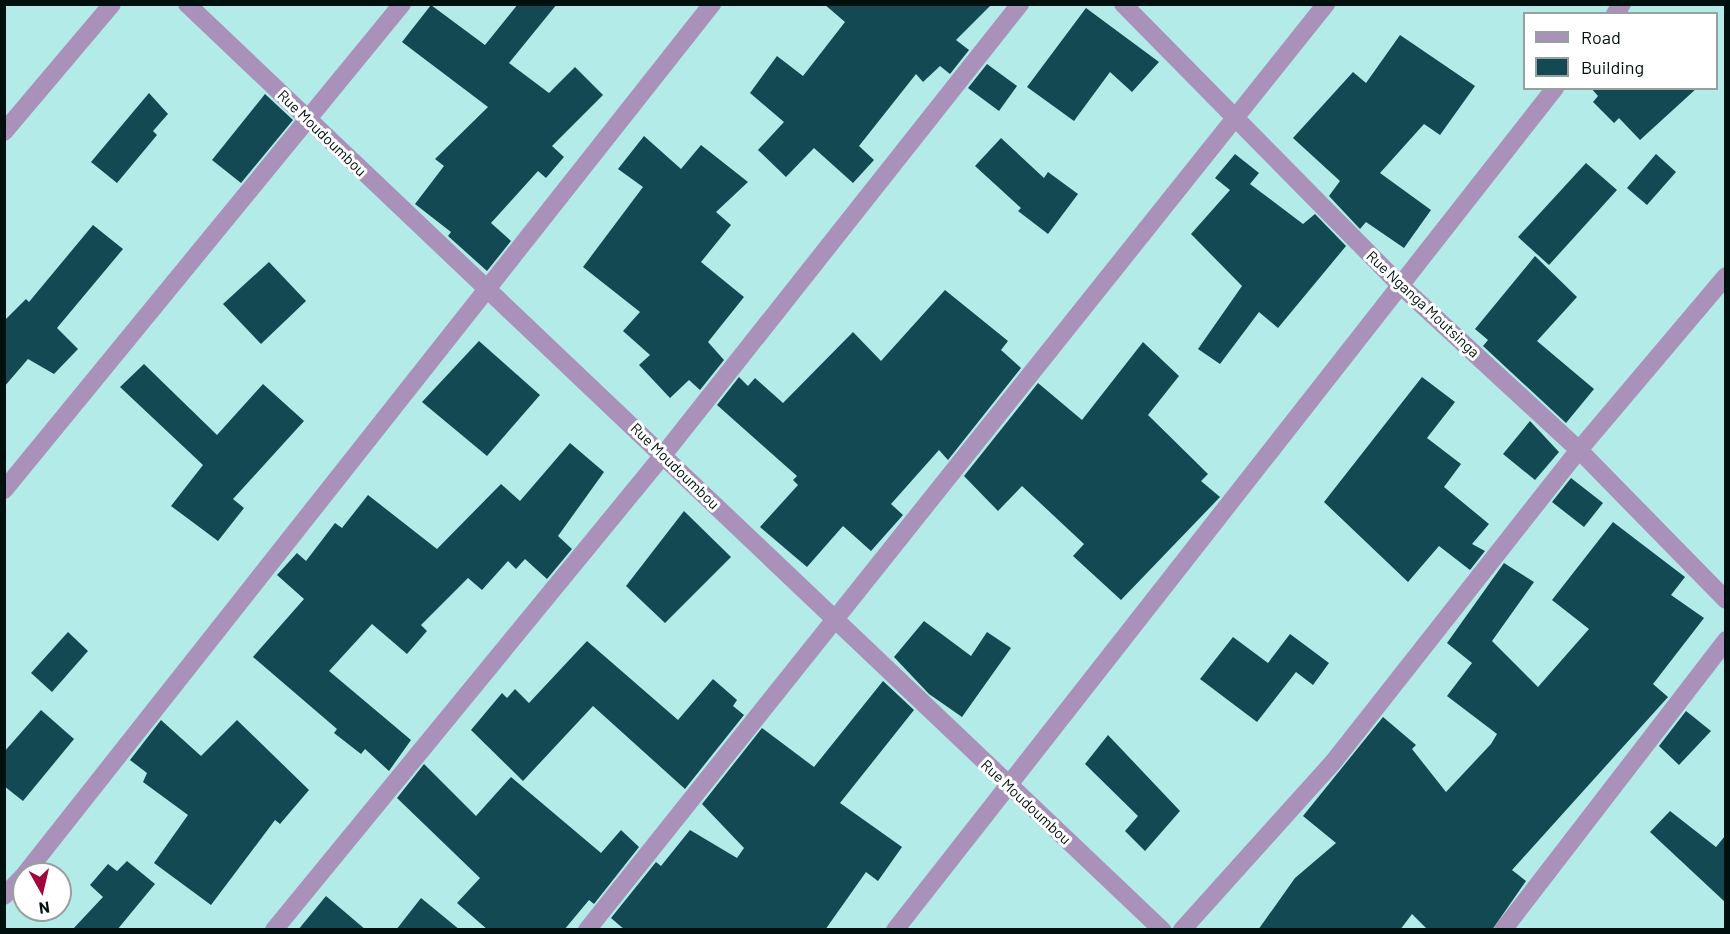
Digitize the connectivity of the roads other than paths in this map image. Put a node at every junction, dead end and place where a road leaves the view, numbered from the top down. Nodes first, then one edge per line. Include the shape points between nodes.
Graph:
1 (112, 4) edge
2 (187, 4) edge
3 (402, 4) edge
4 (712, 4) edge
5 (1020, 4) edge
6 (1123, 4) edge
7 (1326, 4) edge
8 (1553, 90) edge
9 (307, 120) junction
10 (1236, 121) junction
11 (4, 132) edge
12 (1725, 276) edge
13 (1399, 284) junction
14 (488, 293) junction
15 (1579, 450) junction
16 (664, 454) junction
17 (4, 490) edge
18 (1725, 600) edge
19 (836, 623) junction
20 (1725, 640) edge
21 (1008, 786) junction
22 (34, 862) edge
23 (274, 930) edge
24 (587, 930) edge
25 (894, 930) edge
26 (1162, 930) edge
27 (1182, 930) edge
28 (1503, 930) edge

1 - 11 street
2 - 9 street, Rue Moudoumbou
3 - 9 street
4 - 14 street
5 - 16 street
6 - 10 street, Rue Nganga Moutsinga
7 - 10 street
8 - 13 street
9 - 14 street, Rue Moudoumbou
9 - 17 street
10 - 13 street, Rue Nganga Moutsinga
10 - 19 street
12 - 15 street
13 - 15 street, Rue Nganga Moutsinga
13 - 21 street
14 - 16 street, Rue Moudoumbou
14 - 22 street
15 - 18 street, Rue Nganga Moutsinga
15 - 27 street via 1334,761
16 - 19 street, Rue Moudoumbou
16 - 23 street
19 - 21 street, Rue Moudoumbou
19 - 24 street
20 - 28 street
21 - 25 street
21 - 26 street, Rue Moudoumbou

